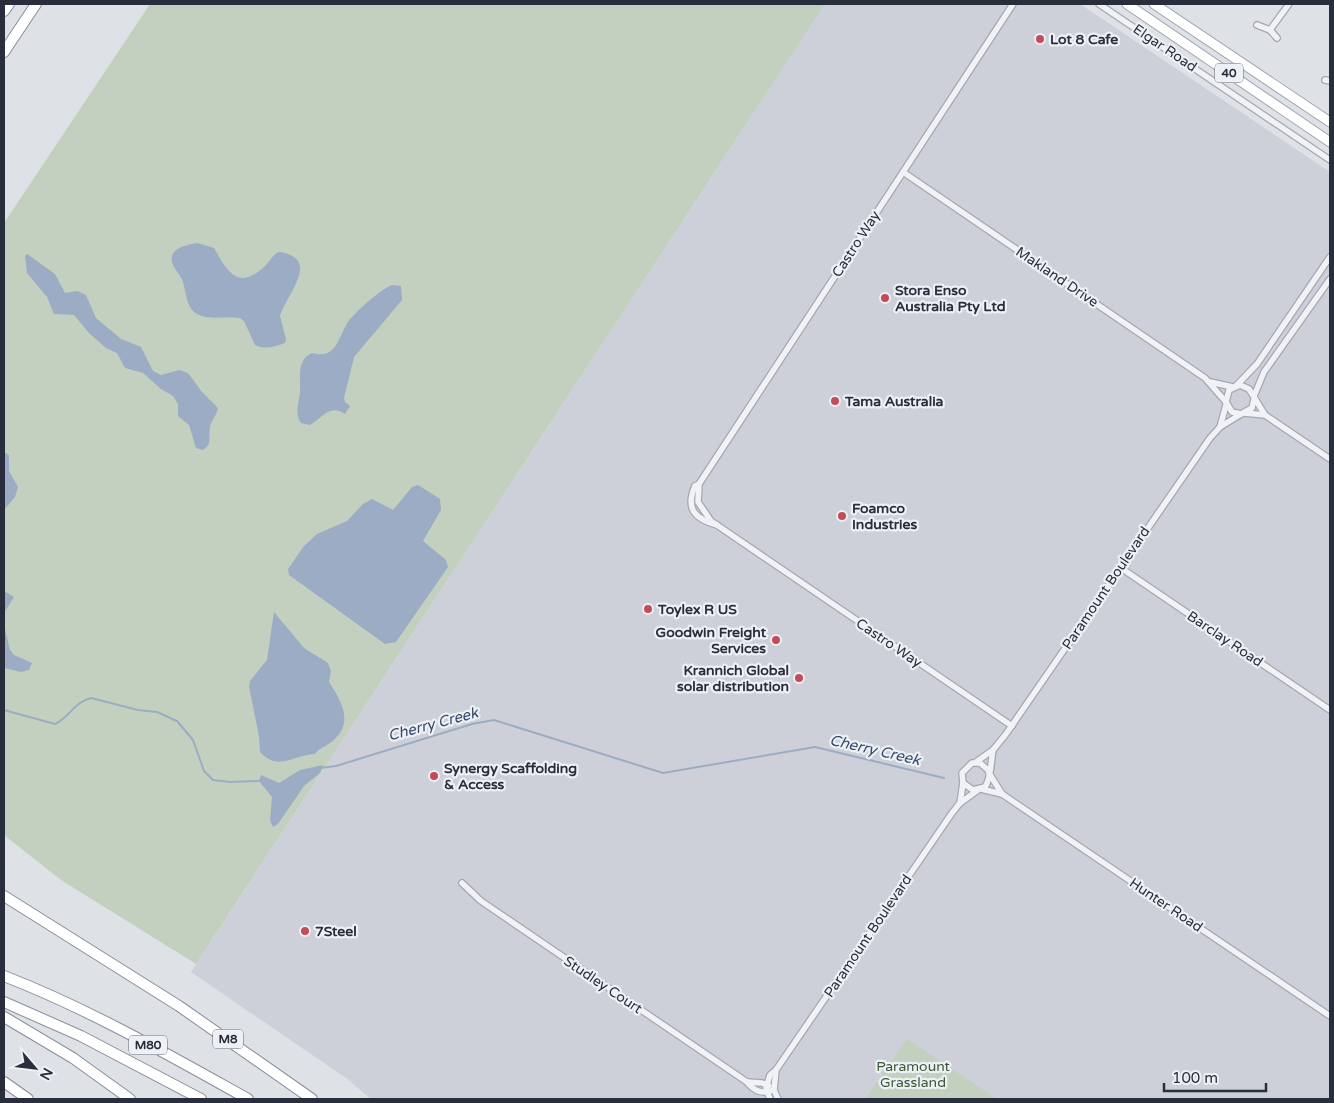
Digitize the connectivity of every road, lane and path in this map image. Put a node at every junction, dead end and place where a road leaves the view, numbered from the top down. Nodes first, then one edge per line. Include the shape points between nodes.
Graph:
1 (9, 4) edge
2 (36, 4) edge
3 (1013, 4) edge
4 (1099, 4) edge
5 (1127, 4) edge
6 (1154, 4) edge
7 (1289, 4) edge
8 (4, 11) edge
9 (1257, 25) dead end
10 (1270, 30) junction
11 (1277, 38) dead end
12 (4, 52) edge
13 (1330, 122) edge
14 (1330, 142) edge
15 (1330, 160) edge
16 (903, 172) junction
17 (1330, 257) edge
18 (1330, 279) edge
19 (1210, 382) junction
20 (1234, 387) junction
21 (1254, 398) junction
22 (1226, 403) junction
23 (1243, 414) junction
24 (1265, 415) junction
25 (1220, 427) junction
26 (1330, 460) edge
27 (1121, 568) junction
28 (1330, 710) edge
29 (1012, 726) junction
30 (993, 750) junction
31 (976, 762) junction
32 (989, 772) junction
33 (963, 783) junction
34 (979, 790) junction
35 (1002, 794) junction
36 (960, 804) junction
37 (462, 883) dead end
38 (4, 896) edge
39 (4, 970) edge
40 (4, 976) edge
41 (46, 993) junction
42 (4, 1002) edge
43 (1330, 1016) edge
44 (4, 1017) edge
45 (776, 1070) junction
46 (4, 1082) edge
47 (766, 1088) junction
48 (774, 1090) junction
49 (28, 1099) edge
50 (130, 1099) edge
51 (200, 1099) edge
52 (248, 1099) edge
53 (312, 1099) edge
54 (770, 1099) edge
55 (778, 1099) edge

1 - 8 highway
2 - 12 highway
3 - 16 street, Castro Way
4 - 15 street, Elgar Road
5 - 14 main road, 40
6 - 13 main road, 40
7 - 10 street
9 - 10 street
10 - 11 street
16 - 19 street, Makland Drive
16 - 29 street, Castro Way via 700,484 697,497 700,508 717,525
17 - 20 street via 1257,364
18 - 21 street via 1264,372
19 - 20 street, Makland Drive
19 - 22 street, Makland Drive
20 - 21 street via 1245,386
20 - 22 street via 1227,394
21 - 23 street via 1252,408
21 - 24 street
22 - 23 street via 1232,412
22 - 25 street, Paramount Boulevard
23 - 24 street
23 - 25 street, Paramount Boulevard
24 - 26 street
25 - 27 street, Paramount Boulevard
27 - 28 street, Barclay Road
27 - 29 street, Paramount Boulevard
29 - 30 street, Paramount Boulevard
30 - 31 street, Paramount Boulevard
30 - 32 street, Paramount Boulevard
31 - 32 street
31 - 33 street via 964,769
32 - 34 street via 988,783
32 - 35 street, Hunter Road
33 - 34 street via 969,789
33 - 36 street, Paramount Boulevard
34 - 35 street, Hunter Road
34 - 36 street, Paramount Boulevard
35 - 43 street, Hunter Road
36 - 45 street, Paramount Boulevard
37 - 47 street, Studley Court via 481,901 747,1082
38 - 53 highway, M8 via 179,1006
39 - 41 highway
40 - 41 highway, M80
41 - 52 highway, M80
42 - 51 highway, M80 via 81,1036
44 - 50 highway via 66,1054
45 - 47 street, Paramount Boulevard via 770,1075
45 - 48 street, Paramount Boulevard
46 - 49 highway
47 - 48 street, Studley Court
47 - 54 street
48 - 55 street

